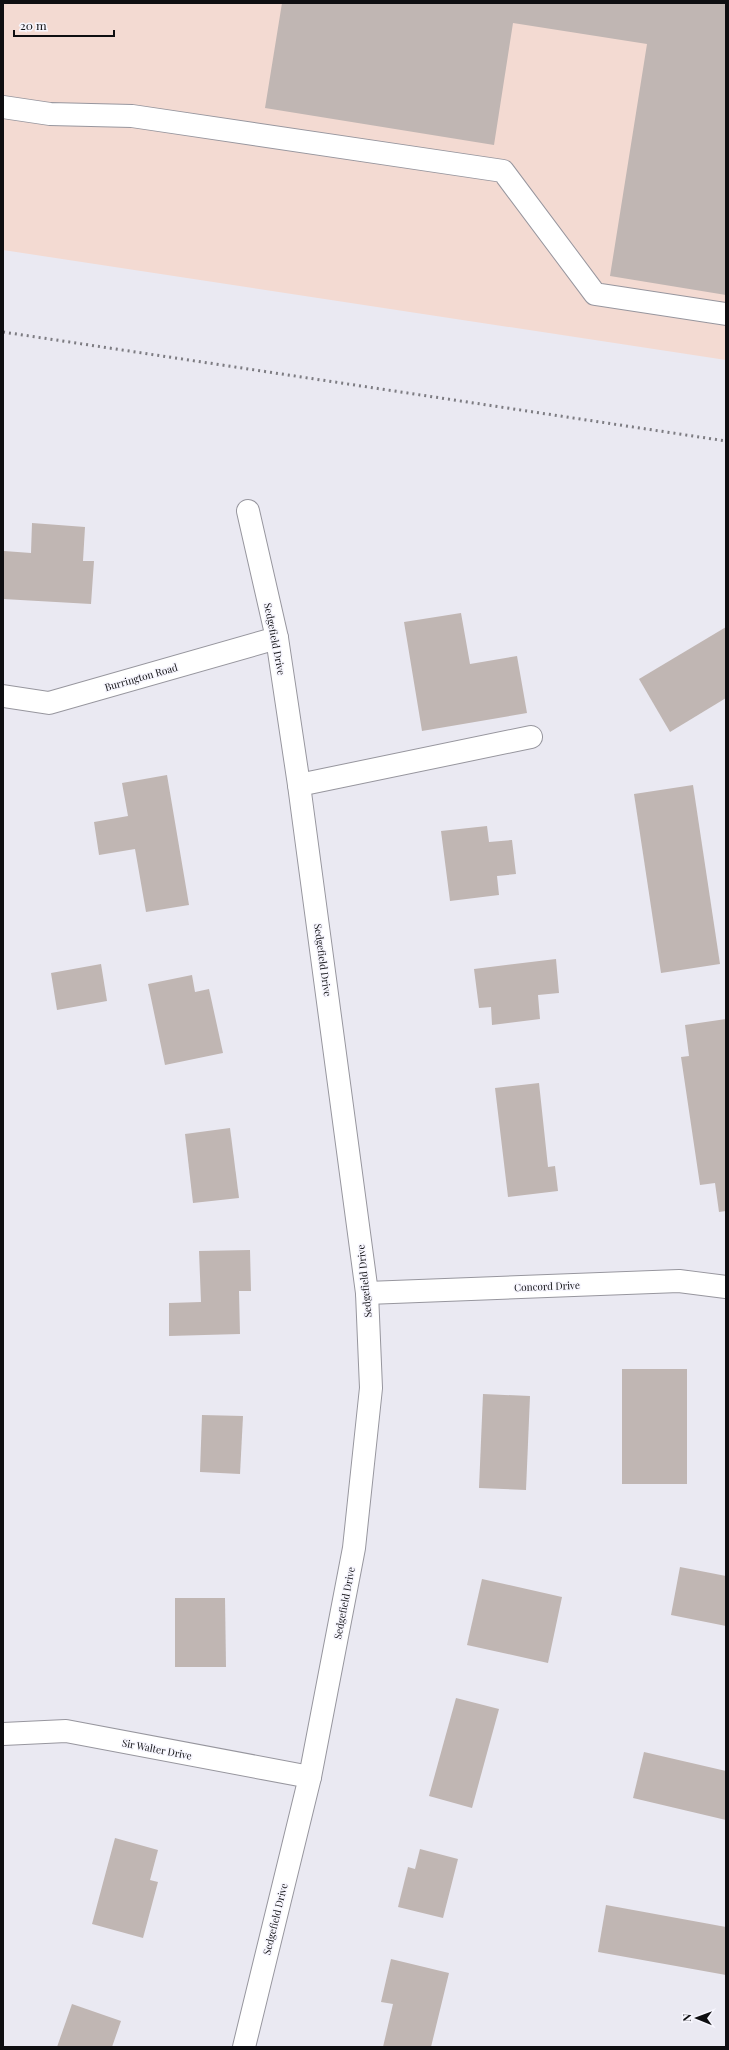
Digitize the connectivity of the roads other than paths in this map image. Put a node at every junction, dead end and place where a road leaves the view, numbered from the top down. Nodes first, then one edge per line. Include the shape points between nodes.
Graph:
1 (3, 107) edge
2 (726, 314) edge
3 (248, 511) dead end
4 (277, 638) junction
5 (3, 696) edge
6 (531, 738) dead end
7 (299, 785) junction
8 (726, 1287) edge
9 (367, 1293) junction
10 (3, 1734) edge
11 (310, 1777) junction
12 (244, 2047) edge

1 - 2 street via 50,114 132,116 503,171 596,294
3 - 4 street, Sedgefield Drive
4 - 5 street, Burrington Road via 49,703
4 - 7 street, Sedgefield Drive
6 - 7 street
7 - 9 street, Sedgefield Drive
8 - 9 street, Concord Drive via 679,1281
9 - 11 street, Sedgefield Drive via 371,1388 354,1548
10 - 11 street, Sir Walter Drive via 66,1732
11 - 12 street, Sedgefield Drive

